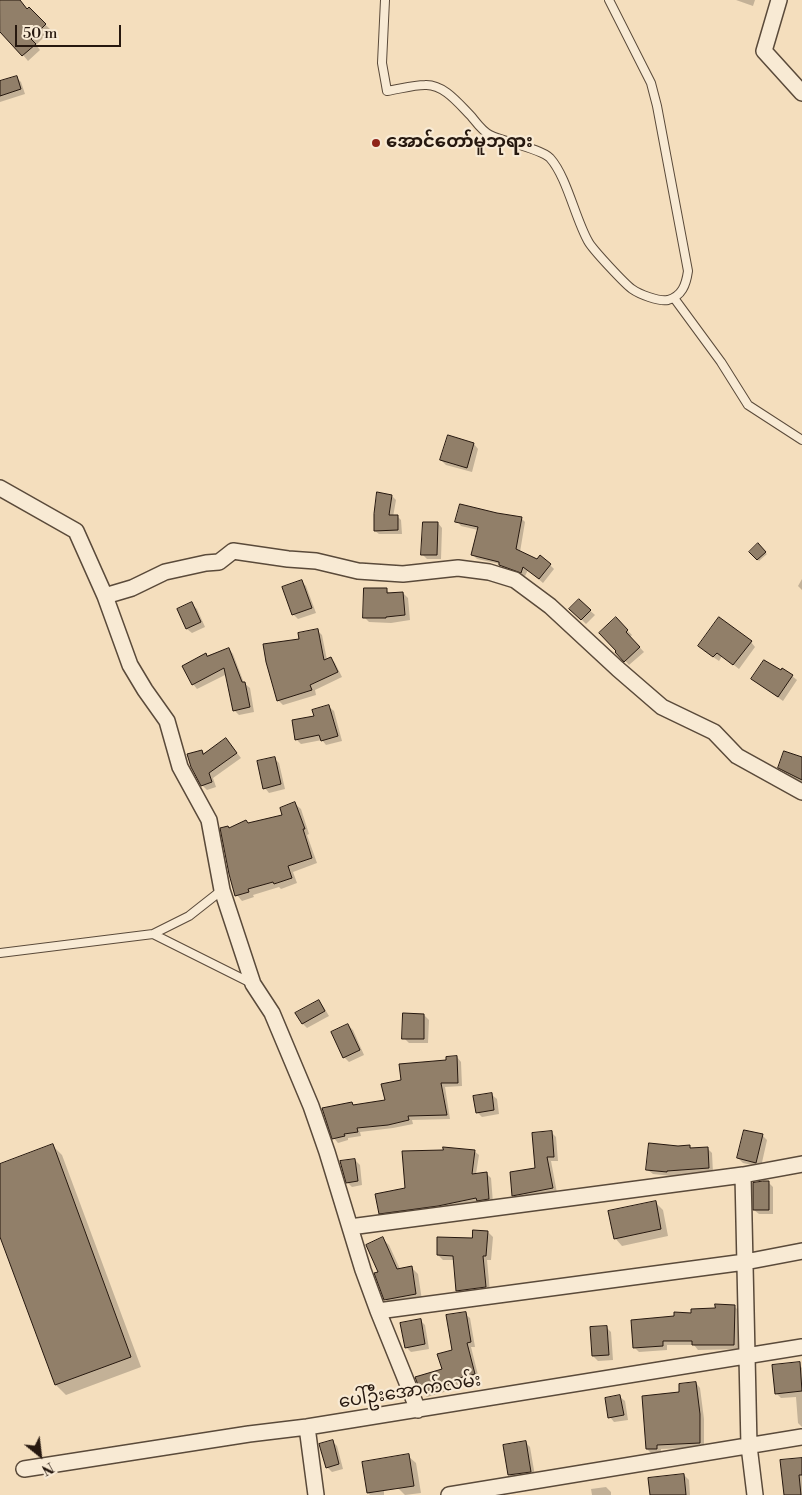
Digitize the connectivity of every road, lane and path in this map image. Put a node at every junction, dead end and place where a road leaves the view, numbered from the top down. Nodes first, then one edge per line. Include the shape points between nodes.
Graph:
1 (385, 0) edge
2 (609, 0) edge
3 (779, 0) edge
4 (802, 93) edge
5 (674, 298) junction
6 (802, 440) edge
7 (0, 488) edge
8 (105, 596) junction
9 (802, 792) edge
10 (222, 890) junction
11 (153, 934) junction
12 (0, 953) edge
13 (253, 984) junction
14 (802, 1164) edge
15 (743, 1175) junction
16 (350, 1227) junction
17 (802, 1251) edge
18 (745, 1262) junction
19 (378, 1310) junction
20 (802, 1347) edge
21 (746, 1356) junction
22 (418, 1410) junction
23 (307, 1428) junction
24 (802, 1437) edge
25 (749, 1446) junction
26 (24, 1469) dead end
27 (316, 1495) edge
28 (449, 1495) edge
29 (754, 1495) edge

1 - 5 lane via 382,62 388,92 427,84 442,89 488,134 549,157 591,246 631,288 664,300
2 - 5 lane via 651,83 657,106 688,271 686,284
3 - 4 street via 764,51
5 - 6 lane via 748,405
7 - 8 street via 76,531
8 - 9 street via 132,588 165,572 219,562 234,551 316,561 358,571 403,574 458,568 489,572 514,580 550,606 662,707 714,732 737,756
8 - 10 street via 130,665 167,721 180,768 209,820
10 - 11 lane via 190,916
10 - 13 street
11 - 12 lane
11 - 13 lane
13 - 16 street via 272,1013 311,1106
14 - 15 street
15 - 16 street
15 - 18 street
16 - 19 street
17 - 18 street
18 - 19 street
18 - 21 street
19 - 22 street
20 - 21 street, ပေါ်ဦးအောက်လမ်း
21 - 22 street, ပေါ်ဦးအောက်လမ်း
21 - 25 street
22 - 23 street, ပေါ်ဦးအောက်လမ်း
23 - 26 street, ပေါ်ဦးအောက်လမ်း
23 - 27 street
24 - 25 street
25 - 28 street
25 - 29 street

